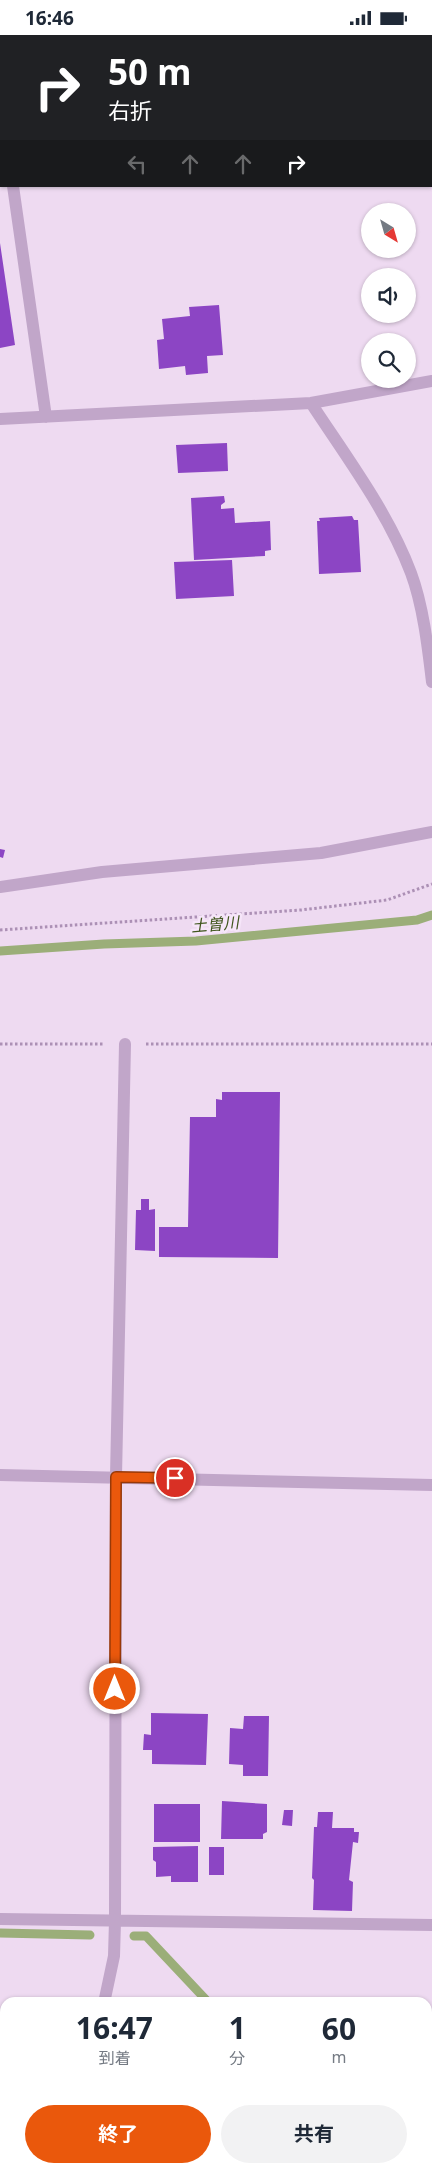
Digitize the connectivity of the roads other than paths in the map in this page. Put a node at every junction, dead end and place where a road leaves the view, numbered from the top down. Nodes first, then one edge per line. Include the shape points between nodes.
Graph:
1 (13, 187) edge
2 (432, 381) edge
3 (311, 403) junction
4 (46, 417) junction
5 (0, 419) edge
6 (432, 682) edge
7 (432, 832) edge
8 (0, 887) edge
9 (125, 1044) road end
10 (0, 1475) edge
11 (116, 1477) junction
12 (432, 1485) edge
13 (0, 1919) edge
14 (115, 1921) junction
15 (432, 1925) edge
16 (105, 1997) edge

1 - 4 street
2 - 3 street
3 - 4 street
3 - 6 street via 385,517 412,574 427,637
4 - 5 street
7 - 8 street via 321,853 102,872
9 - 11 street
10 - 11 street
11 - 12 street
11 - 14 street
13 - 14 street
14 - 15 street
14 - 16 street via 114,1956

